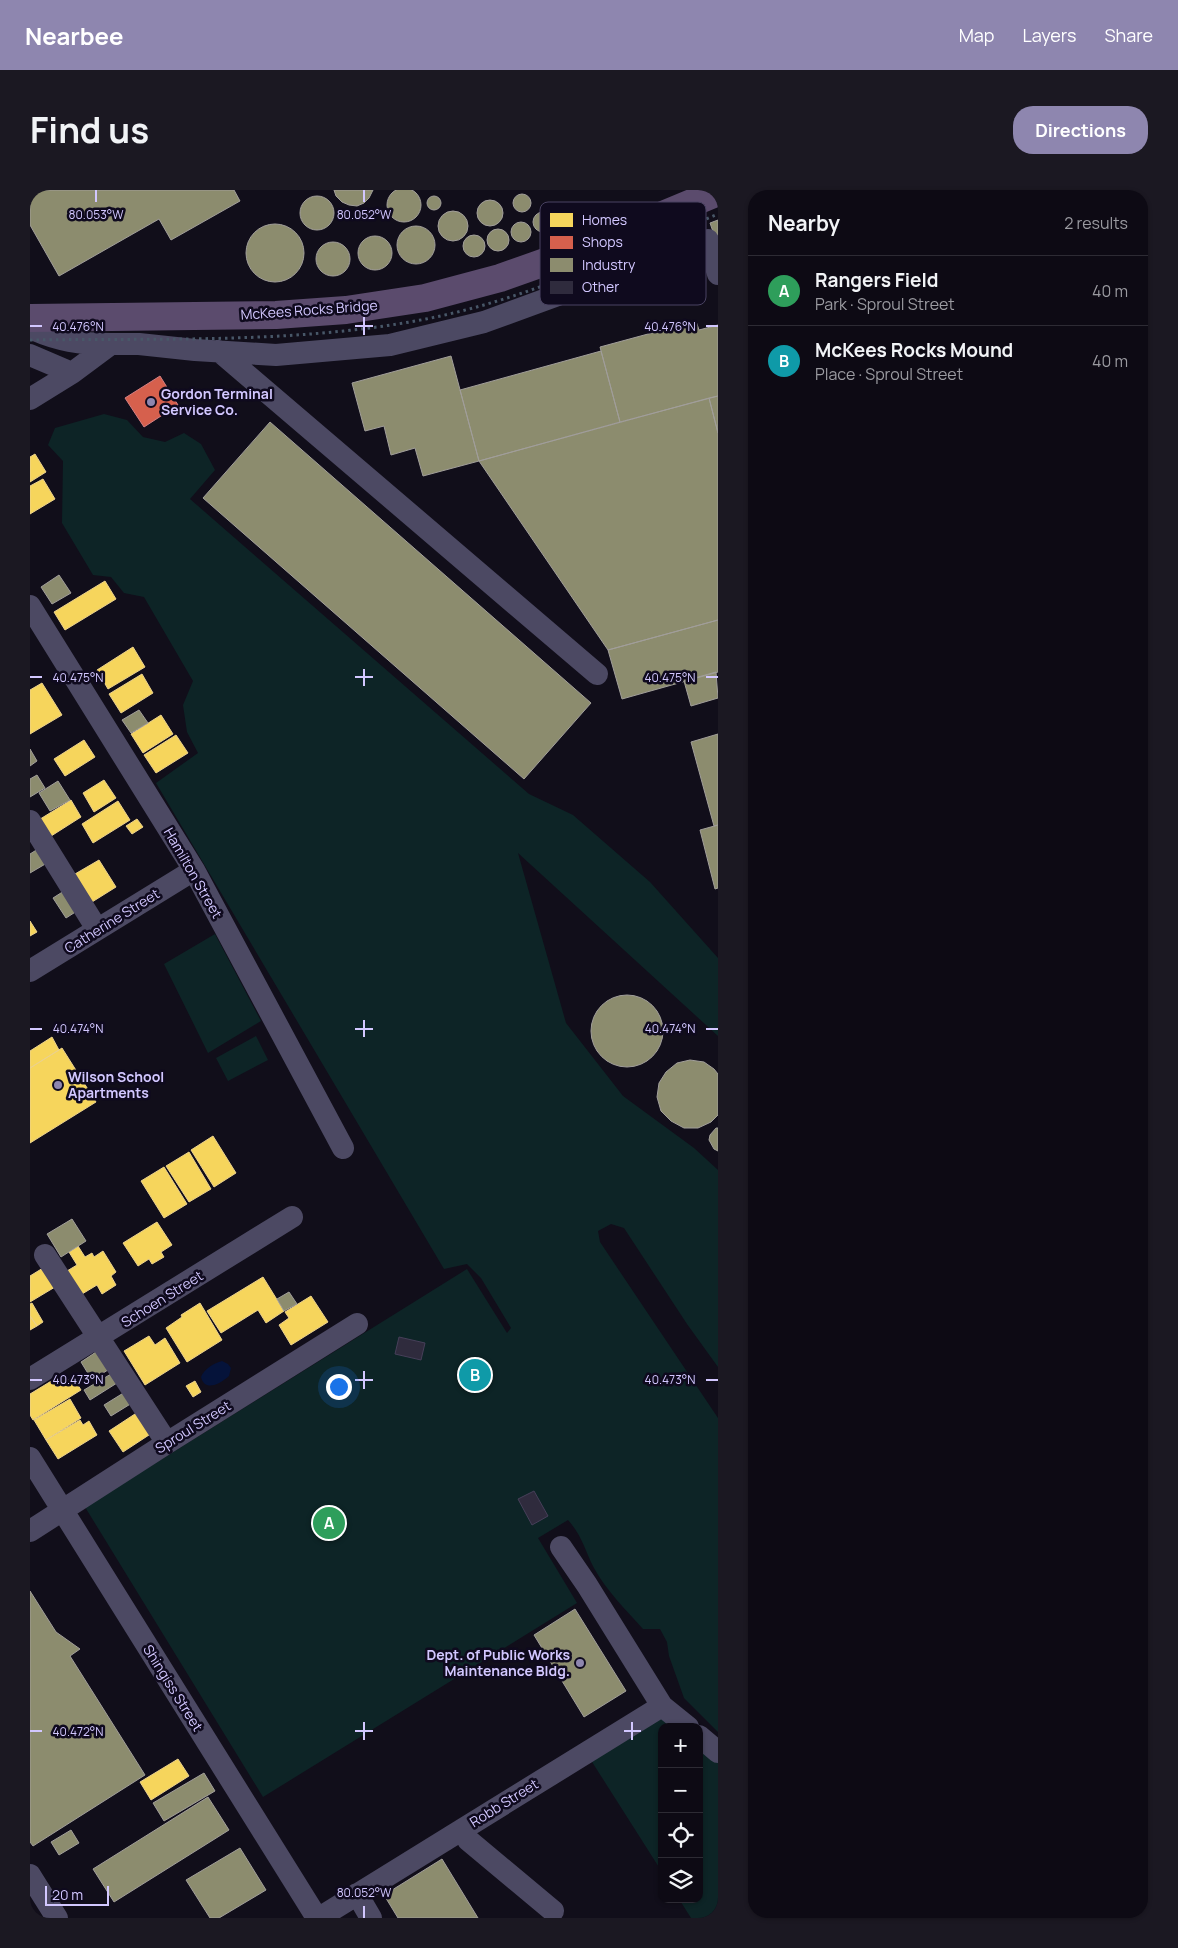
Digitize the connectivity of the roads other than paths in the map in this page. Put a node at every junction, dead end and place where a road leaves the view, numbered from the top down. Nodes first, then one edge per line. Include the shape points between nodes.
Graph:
1 (718, 192) edge
2 (694, 202) edge
3 (706, 241) edge
4 (540, 264) edge
5 (718, 274) edge
6 (540, 302) edge
7 (30, 318) edge
8 (30, 328) edge
9 (108, 346) junction
10 (219, 352) junction
11 (30, 355) edge
12 (30, 370) edge
13 (72, 372) junction
14 (37, 395) edge
15 (30, 606) edge
16 (597, 674) dead end
17 (30, 821) edge
18 (194, 870) junction
19 (97, 929) junction
20 (30, 971) edge
21 (343, 1148) dead end
22 (292, 1217) dead end
23 (45, 1255) dead end
24 (357, 1324) dead end
25 (99, 1337) junction
26 (30, 1379) edge
27 (167, 1443) junction
28 (30, 1458) edge
29 (62, 1510) junction
30 (30, 1531) edge
31 (562, 1548) dead end
32 (662, 1706) junction
33 (683, 1723) edge
34 (703, 1739) edge
35 (718, 1752) edge
36 (463, 1829) junction
37 (30, 1876) edge
38 (357, 1894) junction
39 (553, 1911) dead end
40 (57, 1918) edge
41 (318, 1918) edge
42 (371, 1918) edge

1 - 2 main road, McKees Rocks Bridge
3 - 5 street
4 - 7 main road, McKees Rocks Bridge via 425,298 346,310 276,315
6 - 10 street via 484,322 390,345 276,355
8 - 9 street via 50,337
9 - 10 street via 139,344
9 - 13 street
10 - 16 street
11 - 13 street
12 - 14 street
13 - 14 street
15 - 18 street, Hamilton Street
17 - 19 street
18 - 19 street, Catherine Street
18 - 21 street, Hamilton Street
19 - 20 street, Catherine Street
22 - 25 street, Schoen Street
23 - 25 street
24 - 27 street, Sproul Street
25 - 26 street, Schoen Street
25 - 27 street
27 - 29 street, Sproul Street
28 - 29 street, Shingiss Street
29 - 30 street, Sproul Street
29 - 41 street, Shingiss Street
31 - 32 street
32 - 33 street
32 - 36 street, Robb Street
34 - 35 street
36 - 38 street, Robb Street
36 - 39 street via 468,1840
37 - 40 street
38 - 41 street, Robb Street
38 - 42 street

